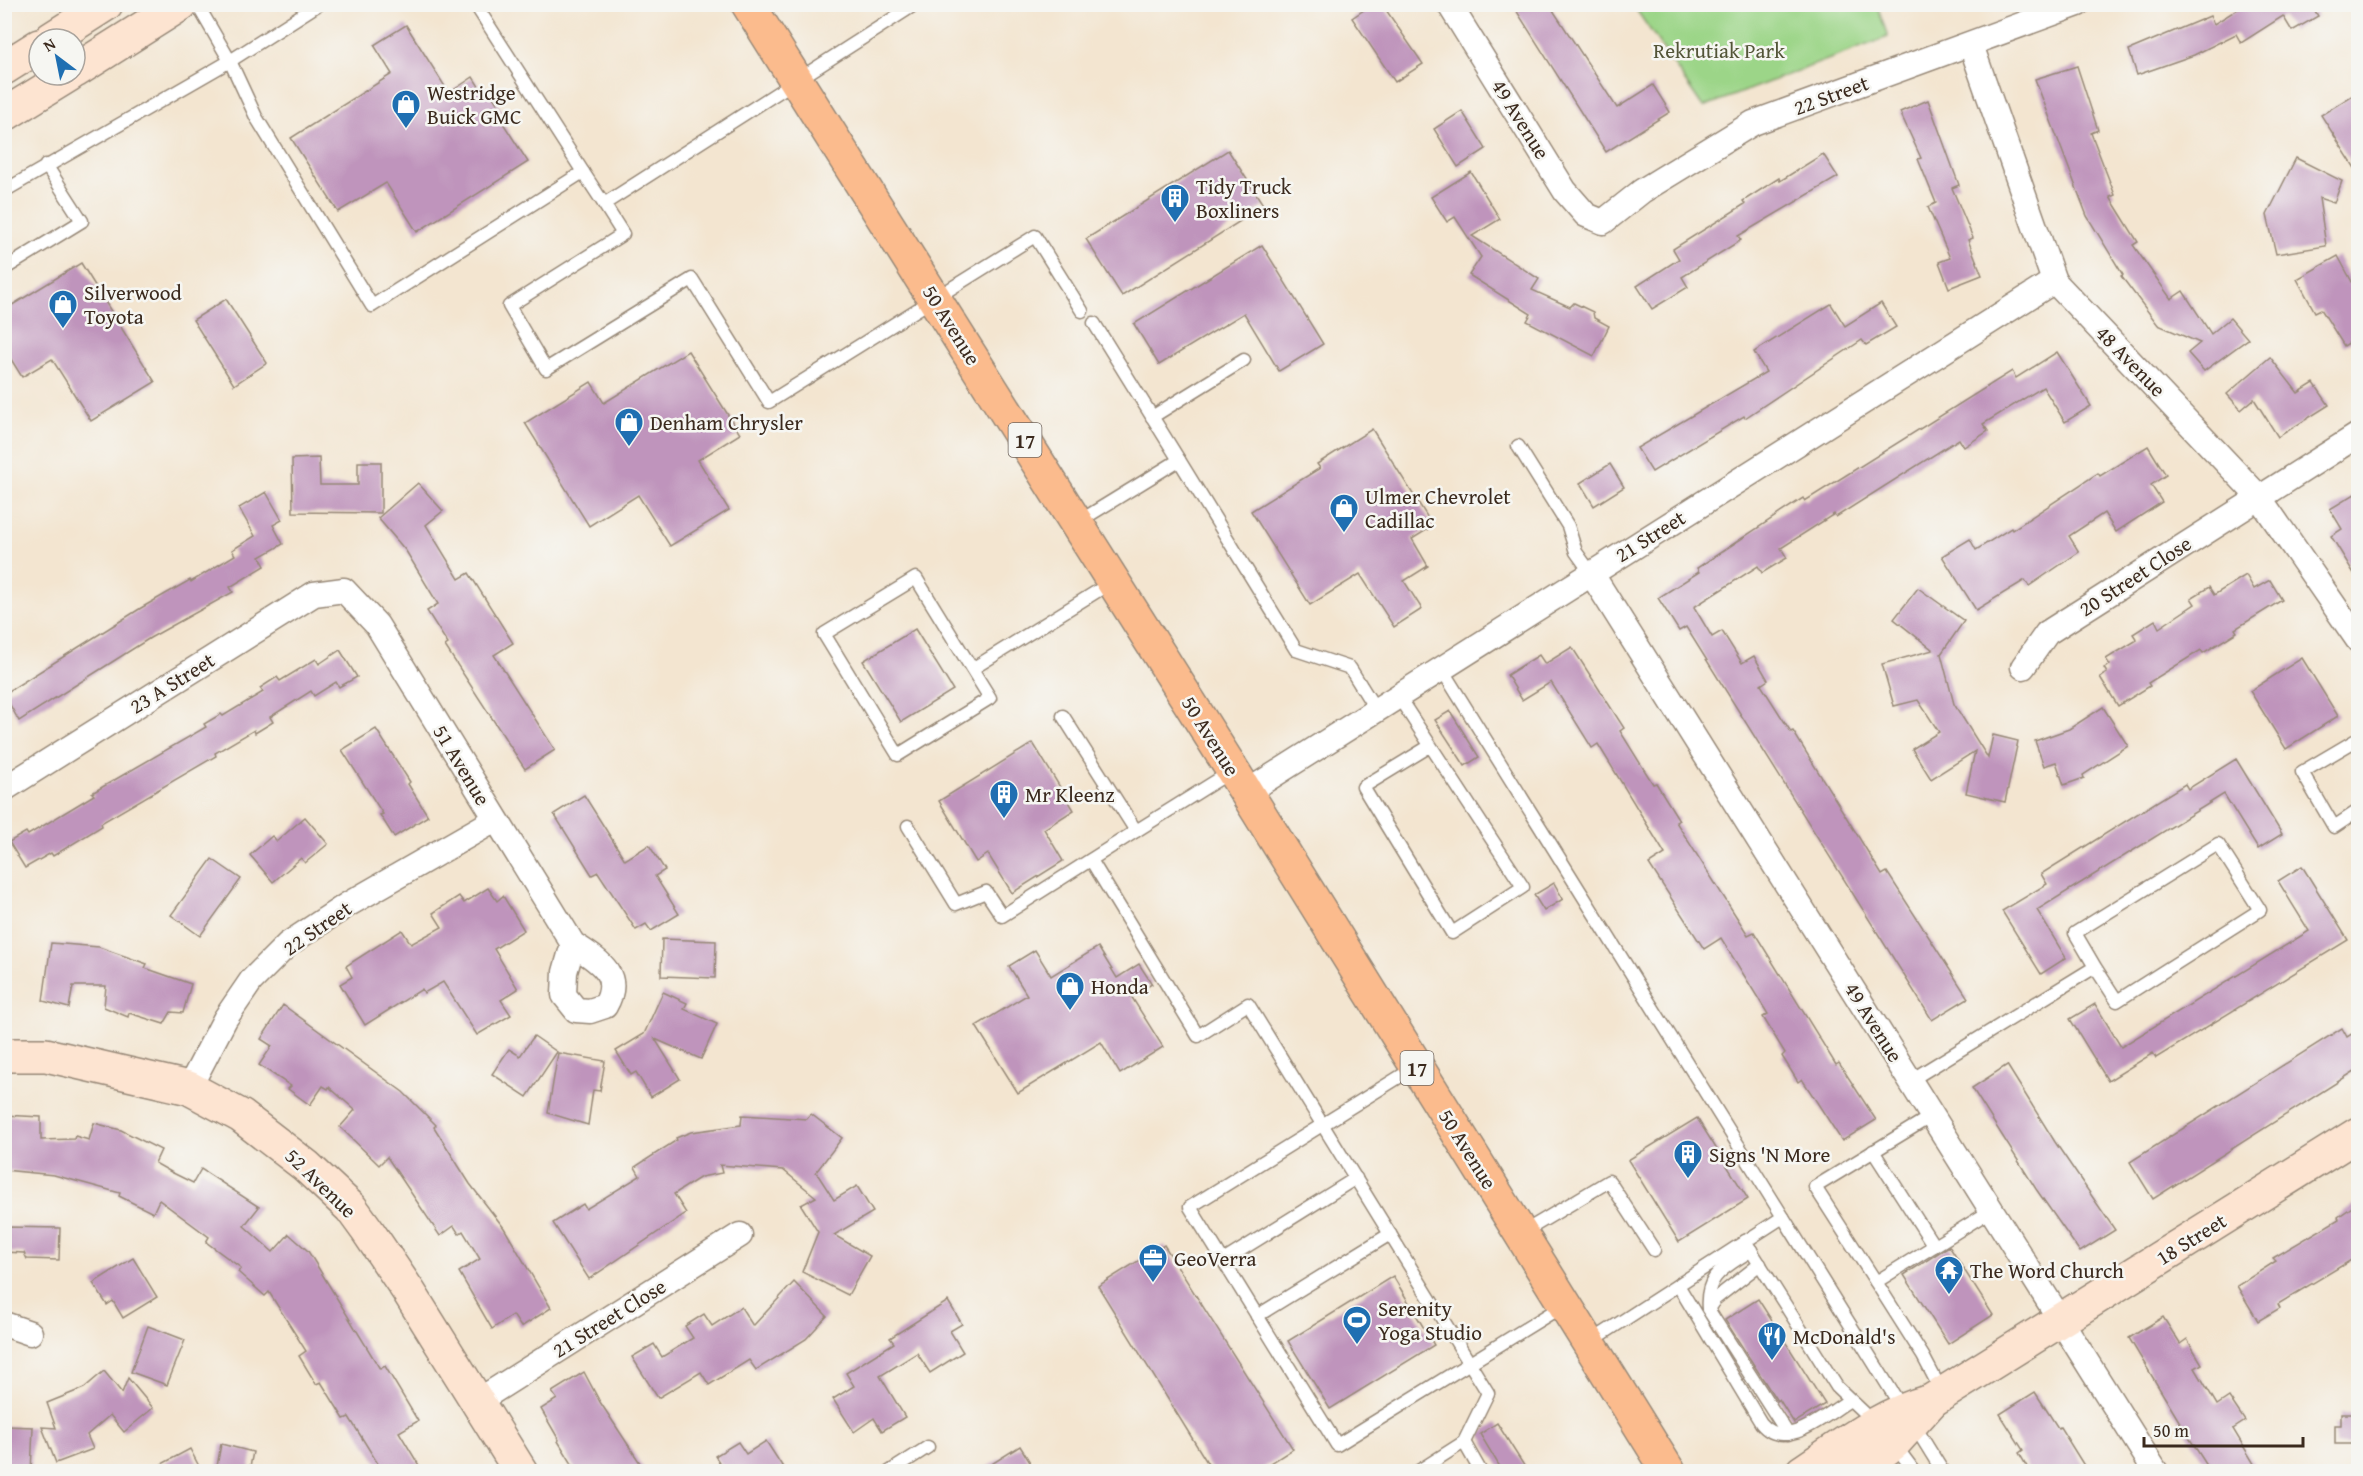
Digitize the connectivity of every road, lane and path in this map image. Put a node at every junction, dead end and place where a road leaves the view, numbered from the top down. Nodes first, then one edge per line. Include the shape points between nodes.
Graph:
1 (106, 4) edge
2 (181, 4) edge
3 (197, 4) edge
4 (319, 4) edge
5 (475, 4) edge
6 (748, 4) edge
7 (909, 4) edge
8 (1449, 4) edge
9 (2078, 4) edge
10 (70, 27) edge
11 (1971, 45) junction
12 (27, 54) edge
13 (230, 61) junction
14 (87, 63) edge
15 (4, 68) edge
16 (797, 79) junction
17 (50, 87) edge
18 (4, 115) edge
19 (46, 165) junction
20 (583, 172) junction
21 (4, 191) edge
22 (604, 204) junction
23 (1603, 222) joint
24 (4, 269) edge
25 (2054, 280) junction
26 (936, 299) junction
27 (1082, 312) dead end
28 (1094, 323) dead end
29 (1244, 360) dead end
30 (1152, 417) junction
31 (2358, 435) edge
32 (1518, 446) dead end
33 (1179, 460) junction
34 (2259, 497) junction
35 (1077, 523) junction
36 (1590, 573) junction
37 (1113, 581) junction
38 (344, 590) joint
39 (2358, 640) edge
40 (2023, 666) dead end
41 (1441, 668) junction
42 (972, 669) junction
43 (1398, 696) junction
44 (1376, 710) junction
45 (1063, 716) dead end
46 (2358, 739) edge
47 (1430, 746) junction
48 (1240, 781) junction
49 (4, 789) edge
50 (2358, 811) edge
51 (495, 820) junction
52 (908, 826) dead end
53 (1136, 831) junction
54 (1090, 860) junction
55 (573, 944) dead end
56 (2095, 967) junction
57 (4, 1055) edge
58 (1417, 1066) junction
59 (1911, 1080) junction
60 (189, 1088) junction
61 (1933, 1115) junction
62 (1323, 1124) junction
63 (2358, 1134) edge
64 (1873, 1151) junction
65 (1356, 1178) junction
66 (1992, 1210) junction
67 (1782, 1217) junction
68 (1390, 1233) junction
69 (1521, 1234) junction
70 (740, 1235) dead end
71 (1748, 1246) junction
72 (1934, 1246) junction
73 (1654, 1250) dead end
74 (1223, 1261) junction
75 (1760, 1264) junction
76 (1876, 1282) junction
77 (1678, 1285) junction
78 (1565, 1305) junction
79 (1708, 1309) junction
80 (1257, 1316) junction
81 (2062, 1320) junction
82 (4, 1324) edge
83 (30, 1333) dead end
84 (1588, 1343) junction
85 (1470, 1364) junction
86 (1850, 1400) junction
87 (478, 1401) junction
88 (1910, 1416) junction
89 (1788, 1434) junction
90 (1464, 1442) junction
91 (928, 1447) dead end
92 (1915, 1471) edge
93 (521, 1472) edge
94 (889, 1472) edge
95 (1417, 1472) edge
96 (1481, 1472) edge
97 (1669, 1472) edge
98 (1802, 1472) edge
99 (1856, 1472) edge
100 (1943, 1472) edge
101 (2156, 1472) edge

1 - 10 street
2 - 14 street
3 - 13 lane
4 - 13 lane
5 - 20 lane
6 - 16 main road, 50 Avenue / 17
7 - 16 lane via 911,7
8 - 23 street, 49 Avenue via 1565,191 1587,215
9 - 11 street, 22 Street
11 - 23 street, 22 Street via 1753,123 1642,191
11 - 25 street, 48 Avenue
12 - 15 street
13 - 19 lane via 69,157
13 - 20 lane via 256,117 372,306
16 - 22 lane
16 - 26 main road, 50 Avenue / 17
17 - 18 street
19 - 21 lane
19 - 24 lane via 82,221
20 - 22 lane
22 - 26 lane via 623,234 509,306 546,369 692,279 769,402
25 - 34 street, 48 Avenue
25 - 36 street, 21 Street
26 - 27 lane via 1035,236
26 - 35 main road, 50 Avenue / 17
28 - 30 lane
29 - 30 lane
30 - 33 lane
31 - 34 street, 20 Street Close
32 - 36 lane via 1568,526 1576,552
33 - 35 lane
33 - 44 lane via 1296,650 1350,668
34 - 39 street, 48 Avenue
34 - 40 street, 20 Street Close via 2047,633
35 - 37 main road, 50 Avenue / 17
36 - 41 street, 21 Street
36 - 59 street, 49 Avenue
37 - 42 lane
37 - 48 main road, 50 Avenue / 17
38 - 49 street, 23 A Street via 314,594
38 - 51 street, 51 Avenue via 377,625
41 - 43 street, 21 Street
41 - 67 lane
42 - 42 lane via 916,578 824,634 898,755 990,698
43 - 44 street, 21 Street
43 - 47 lane
44 - 48 street, 21 Street
45 - 53 lane
46 - 50 lane via 2302,772 2334,827
47 - 47 lane via 1523,887 1452,933 1363,787
48 - 53 lane
48 - 58 main road, 50 Avenue / 17
51 - 55 street, 51 Avenue
51 - 60 street, 22 Street via 347,905 288,944 251,981 225,1019
52 - 54 lane via 956,904 986,892 1002,916
53 - 54 lane
54 - 62 lane via 1198,1036 1248,1005
56 - 56 lane via 2117,1001 2260,910 2218,844 2075,933
56 - 59 lane
57 - 60 street, 52 Avenue via 46,1055
58 - 62 lane
58 - 69 main road, 50 Avenue / 17
59 - 61 street, 49 Avenue
60 - 87 street, 52 Avenue via 241,1116 279,1144 351,1208
61 - 64 lane
61 - 66 street, 49 Avenue
62 - 65 lane
62 - 74 lane via 1190,1208
63 - 81 street, 18 Street
64 - 72 lane
64 - 76 lane via 1815,1187
65 - 68 lane
65 - 74 lane
66 - 72 lane
66 - 81 street, 49 Avenue
67 - 71 lane
67 - 88 lane
68 - 80 lane
68 - 85 lane
69 - 73 lane via 1610,1181
69 - 78 main road, 50 Avenue / 17
70 - 87 street, 21 Street Close
71 - 75 lane
71 - 77 lane
71 - 79 lane via 1715,1275 1707,1292
72 - 76 lane
74 - 80 lane
75 - 79 lane
75 - 86 lane
76 - 88 lane via 1923,1356
77 - 84 lane
77 - 89 lane via 1761,1423 1771,1433
78 - 84 main road, 50 Avenue / 17
78 - 85 lane
79 - 89 lane
80 - 85 lane via 1337,1445
81 - 88 street, 18 Street
81 - 101 street, 49 Avenue
82 - 83 street
84 - 97 main road, 50 Avenue / 17
85 - 90 lane via 1488,1393
86 - 88 lane via 1863,1409
86 - 89 lane
87 - 93 street, 52 Avenue
88 - 92 lane
88 - 98 street, 18 Street
88 - 99 street, 18 Street
88 - 100 lane
90 - 95 lane
90 - 96 lane
91 - 94 lane

